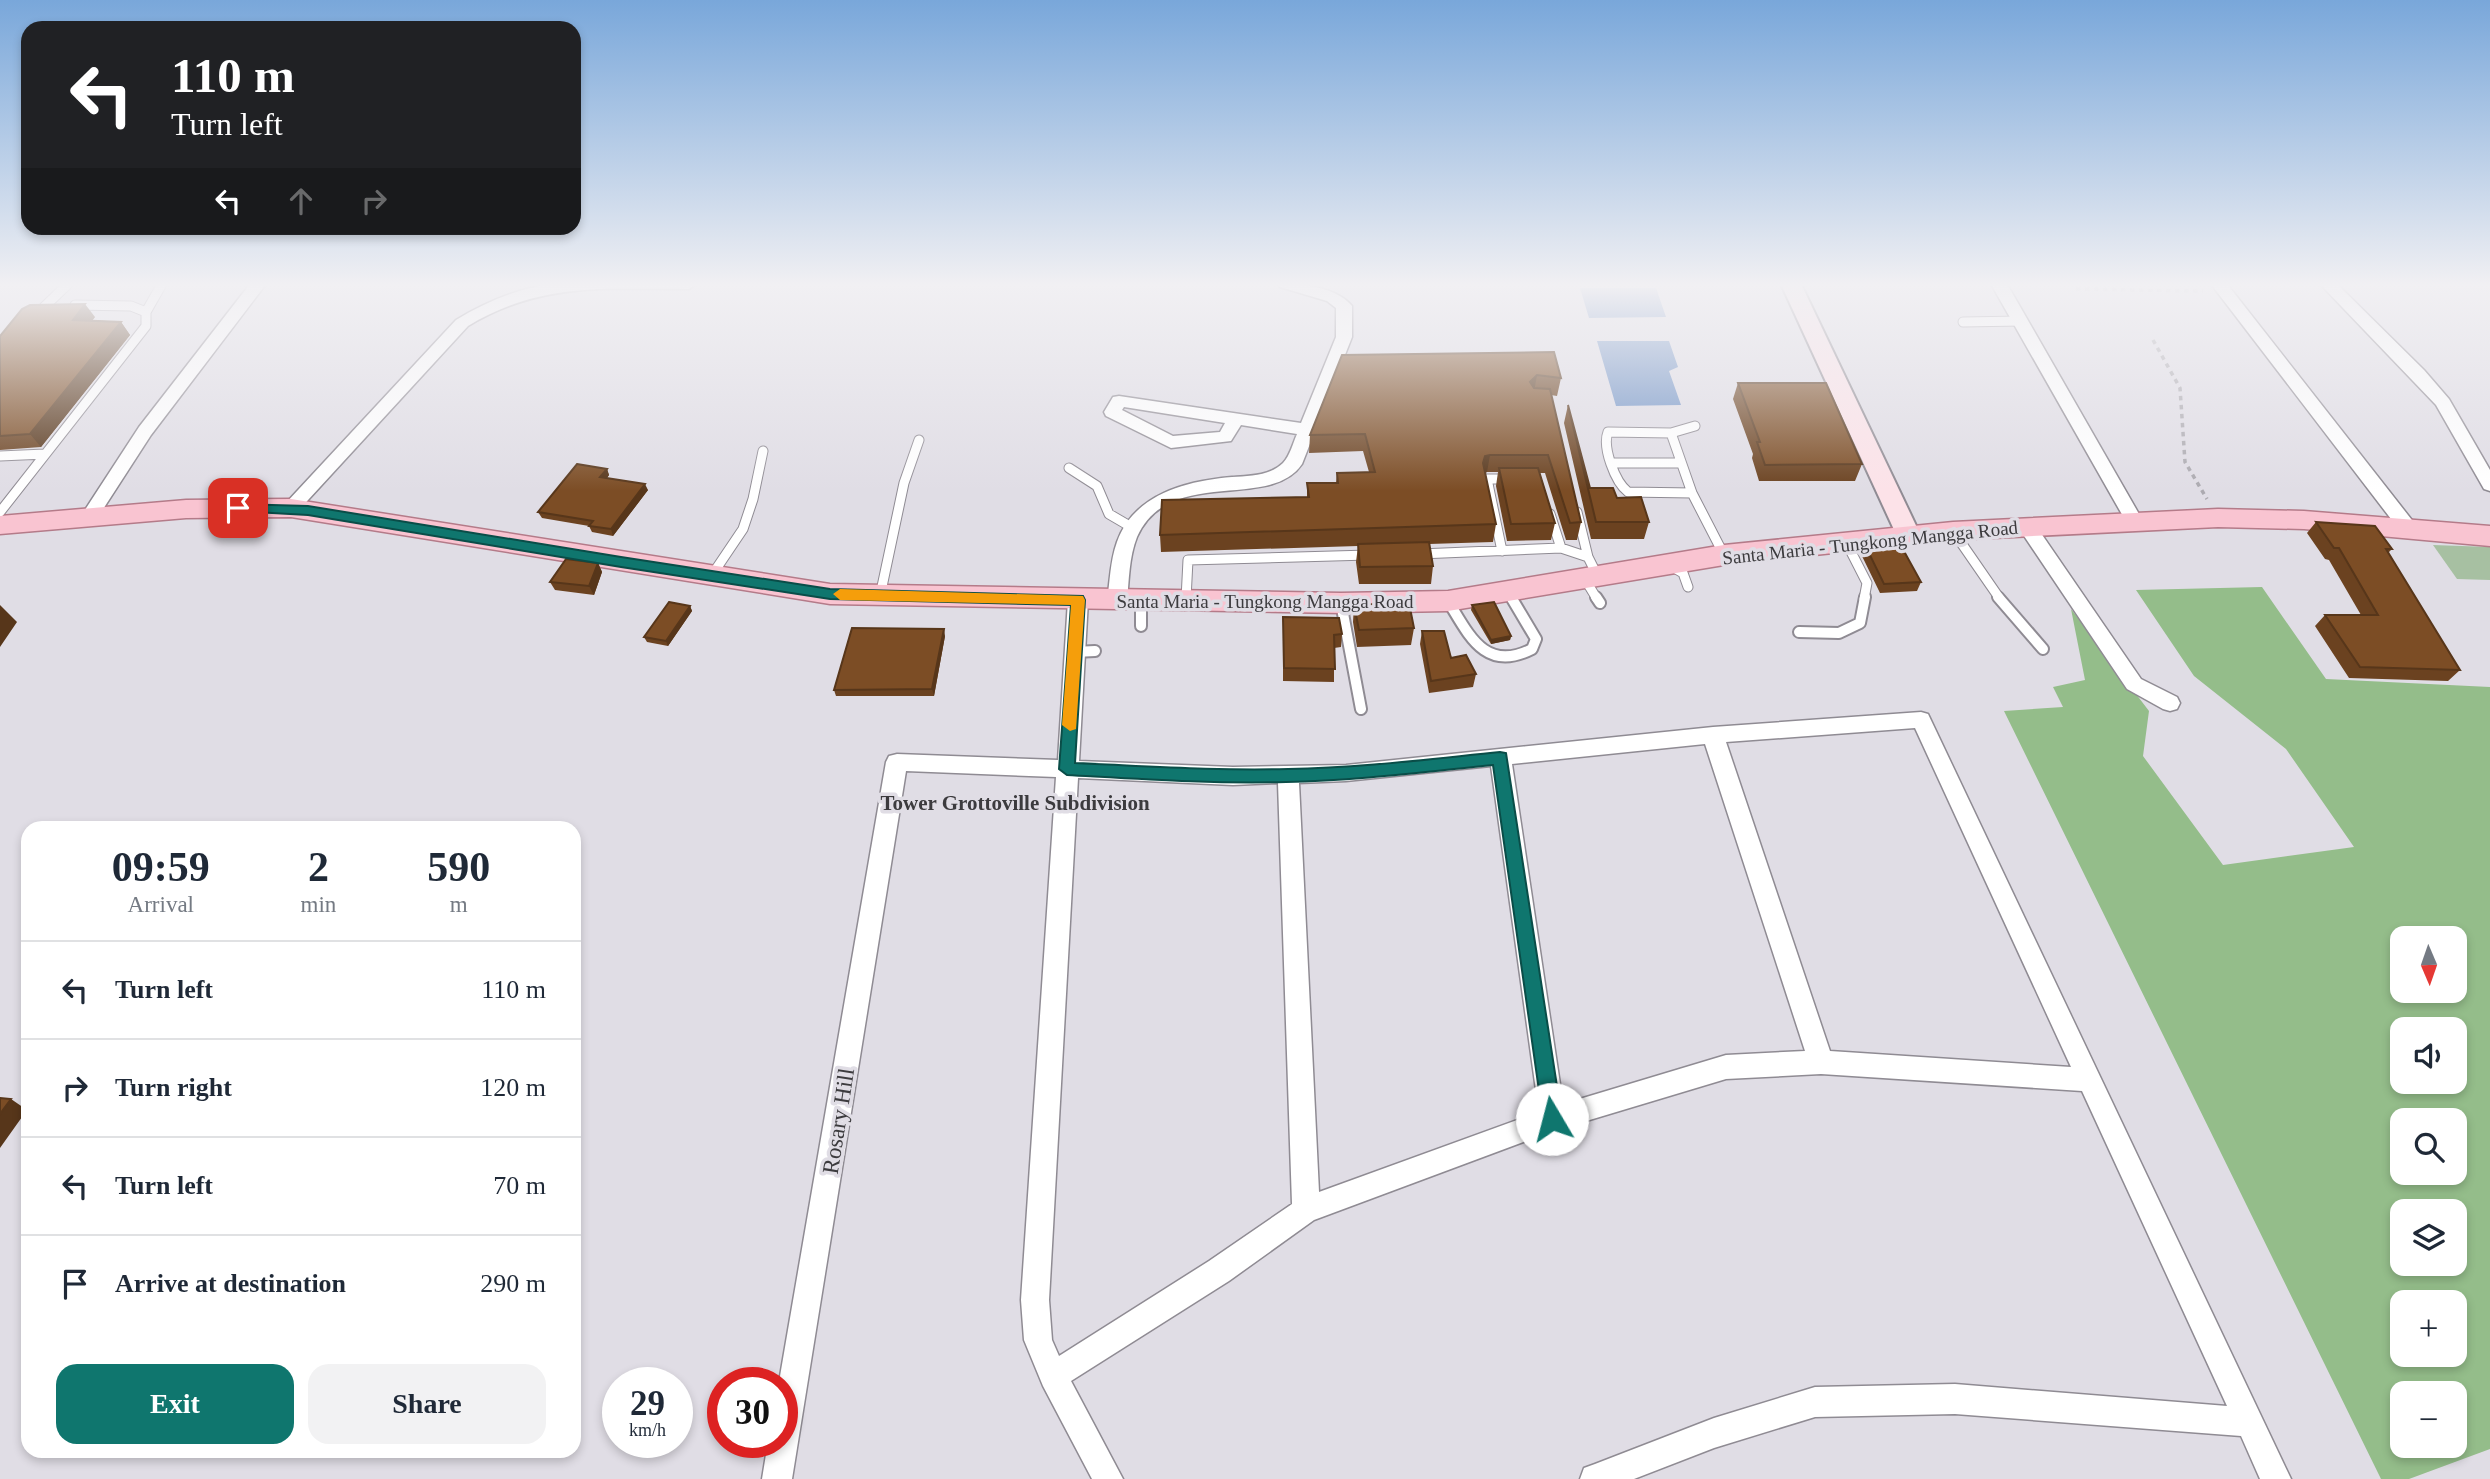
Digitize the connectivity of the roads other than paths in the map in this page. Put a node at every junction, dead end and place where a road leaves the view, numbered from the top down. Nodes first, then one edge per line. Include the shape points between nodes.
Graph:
1 (125, 353) edge
2 (205, 353) edge
3 (434, 353) edge
4 (1338, 353) edge
5 (1823, 353) edge
6 (2039, 353) edge
7 (2272, 353) edge
8 (2397, 353) edge
9 (1237, 418) junction
10 (1695, 426) dead end
11 (1308, 430) junction
12 (1671, 433) junction
13 (919, 440) dead end
14 (763, 451) dead end
15 (45, 454) junction
16 (0, 456) edge
17 (1611, 463) junction
18 (1681, 463) junction
19 (1069, 468) dead end
20 (1514, 479) edge
21 (2490, 485) edge
22 (1692, 493) junction
23 (1547, 502) edge
24 (1576, 504) edge
25 (291, 508) junction
26 (0, 512) edge
27 (90, 516) junction
28 (2134, 521) junction
29 (0, 525) edge
30 (2027, 527) junction
31 (1133, 528) junction
32 (2408, 528) junction
33 (1953, 531) junction
34 (1908, 534) junction
35 (2490, 536) edge
36 (1845, 540) junction
37 (1560, 548) junction
38 (1502, 551) junction
39 (1402, 554) edge
40 (1375, 555) edge
41 (1724, 555) junction
42 (1589, 569) junction
43 (712, 575) junction
44 (1509, 593) junction
45 (880, 596) junction
46 (1078, 600) junction
47 (1186, 601) junction
48 (1448, 601) junction
49 (1341, 603) junction
50 (1600, 603) dead end
51 (1133, 609) junction
52 (1799, 632) dead end
53 (2042, 649) dead end
54 (2171, 703) dead end
55 (1362, 709) dead end
56 (1713, 735) junction
57 (1500, 758) junction
58 (1067, 769) junction
59 (1288, 776) junction
60 (1821, 1062) junction
61 (2091, 1080) junction
62 (1552, 1119) junction
63 (1306, 1210) junction
64 (1053, 1376) junction
65 (2250, 1422) junction
66 (777, 1479) edge
67 (1108, 1479) edge
68 (1595, 1479) edge
69 (2276, 1479) edge

1 - 15 lane
2 - 27 street via 145,431
3 - 25 street
4 - 11 street
5 - 34 street
6 - 28 street
7 - 32 street
8 - 21 street via 2443,403
9 - 9 street via 1119,401 1112,412 1171,442 1225,437
9 - 11 street
10 - 12 lane
11 - 31 street via 1293,464 1283,473 1268,480 1191,487 1157,503
12 - 17 lane via 1608,432 1605,440
12 - 18 lane
13 - 45 lane via 904,484
14 - 43 lane via 743,529
15 - 16 lane
15 - 26 lane
17 - 18 lane
17 - 22 lane via 1620,486 1628,492
18 - 22 lane
19 - 31 lane via 1097,486 1109,514
20 - 38 lane via 1487,480
22 - 41 lane
23 - 37 lane
24 - 42 lane
25 - 27 main road, Santa Maria - Tungkong Mangga Road
25 - 43 main road, Santa Maria - Tungkong Mangga Road
27 - 29 main road, Santa Maria - Tungkong Mangga Road
28 - 30 main road, Santa Maria - Tungkong Mangga Road
28 - 32 main road, Santa Maria - Tungkong Mangga Road via 2304,520
30 - 33 main road, Santa Maria - Tungkong Mangga Road
30 - 54 street via 2134,684
31 - 51 street via 1122,564
32 - 35 main road, Santa Maria - Tungkong Mangga Road
33 - 34 main road, Santa Maria - Tungkong Mangga Road
33 - 53 lane
34 - 36 main road, Santa Maria - Tungkong Mangga Road
36 - 41 main road, Santa Maria - Tungkong Mangga Road
36 - 52 lane via 1867,583 1860,623 1839,632
37 - 38 lane
37 - 42 lane
38 - 39 lane
40 - 47 lane via 1188,560
41 - 42 main road, Santa Maria - Tungkong Mangga Road via 1679,576
42 - 44 main road, Santa Maria - Tungkong Mangga Road
42 - 50 lane
43 - 45 main road, Santa Maria - Tungkong Mangga Road via 781,588
44 - 48 main road, Santa Maria - Tungkong Mangga Road
44 - 48 lane via 1536,639 1535,647 1499,658 1480,650
45 - 46 main road, Santa Maria - Tungkong Mangga Road
46 - 51 main road, Santa Maria - Tungkong Mangga Road
46 - 58 street via 1085,651
47 - 49 main road, Santa Maria - Tungkong Mangga Road
47 - 51 main road, Santa Maria - Tungkong Mangga Road
48 - 49 main road, Santa Maria - Tungkong Mangga Road
49 - 55 lane
56 - 57 street
56 - 60 street
56 - 61 street via 1921,720
57 - 59 street
57 - 62 street
58 - 59 street
58 - 64 street via 1035,1300 1038,1340
58 - 66 street, Rosary Hill via 897,762
59 - 63 street
60 - 61 street
60 - 62 street via 1726,1068
61 - 65 street
62 - 63 street
63 - 64 street
64 - 67 street
65 - 68 street via 1955,1399 1815,1402 1714,1433
65 - 69 street

